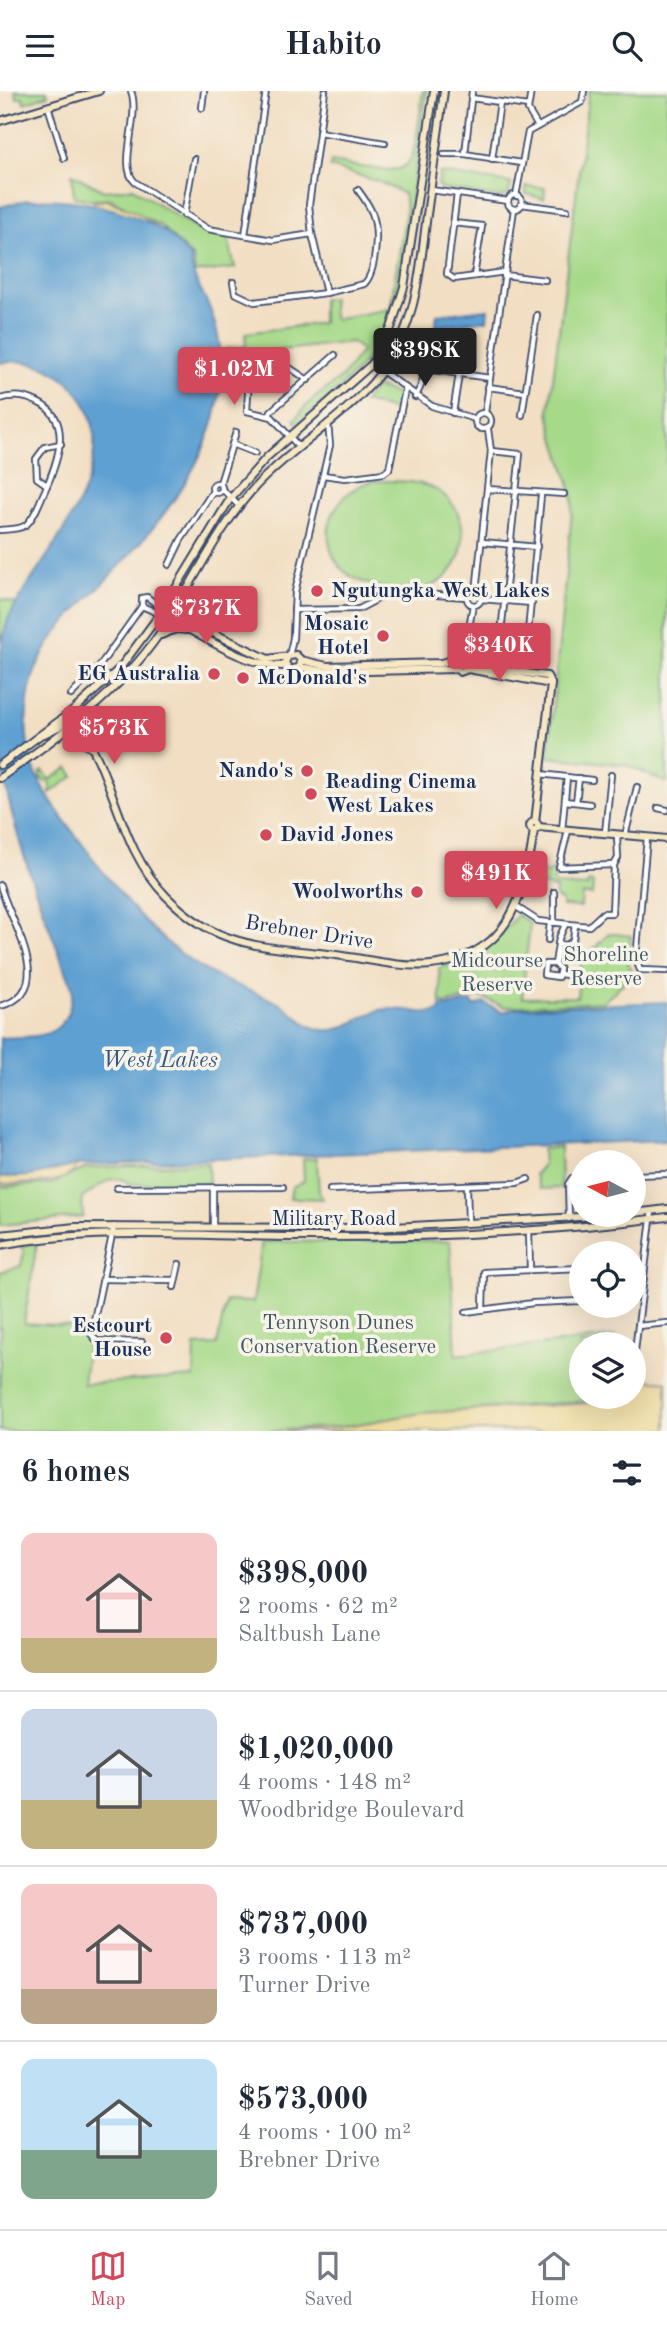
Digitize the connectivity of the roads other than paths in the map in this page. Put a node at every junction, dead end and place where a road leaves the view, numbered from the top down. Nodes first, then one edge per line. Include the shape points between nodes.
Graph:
1 (99, 91) edge
2 (131, 91) edge
3 (204, 91) edge
4 (266, 91) edge
5 (325, 91) edge
6 (434, 91) edge
7 (444, 91) edge
8 (472, 91) edge
9 (531, 91) edge
10 (584, 91) edge
11 (81, 94) edge
12 (471, 98) junction
13 (500, 102) junction
14 (48, 106) junction
15 (528, 106) junction
16 (202, 108) dead end
17 (0, 121) edge
18 (537, 125) junction
19 (319, 132) junction
20 (385, 143) dead end
21 (444, 154) dead end
22 (465, 154) junction
23 (64, 158) dead end
24 (194, 159) dead end
25 (492, 159) junction
26 (521, 163) junction
27 (358, 190) dead end
28 (431, 190) junction
29 (457, 194) junction
30 (516, 196) junction
31 (508, 201) junction
32 (522, 204) junction
33 (514, 209) junction
34 (567, 210) dead end
35 (184, 215) junction
36 (453, 223) junction
37 (312, 234) junction
38 (245, 235) junction
39 (505, 273) junction
40 (474, 276) junction
41 (545, 280) dead end
42 (233, 282) dead end
43 (326, 293) junction
44 (537, 315) dead end
45 (403, 351) dead end
46 (335, 355) dead end
47 (250, 357) dead end
48 (372, 364) junction
49 (424, 369) junction
50 (251, 373) junction
51 (380, 373) junction
52 (459, 374) junction
53 (490, 378) junction
54 (308, 380) junction
55 (488, 387) junction
56 (405, 390) junction
57 (525, 392) junction
58 (415, 397) junction
59 (0, 399) edge
60 (453, 413) junction
61 (485, 413) junction
62 (522, 415) dead end
63 (270, 416) junction
64 (475, 419) junction
65 (328, 422) junction
66 (488, 429) junction
67 (236, 432) dead end
68 (317, 432) junction
69 (290, 436) junction
70 (329, 440) junction
71 (61, 444) junction
72 (232, 444) junction
73 (299, 447) junction
74 (491, 451) junction
75 (255, 453) dead end
76 (323, 475) junction
77 (47, 485) junction
78 (218, 489) junction
79 (487, 489) junction
80 (516, 491) junction
81 (564, 494) dead end
82 (541, 495) junction
83 (228, 498) junction
84 (239, 506) junction
85 (0, 530) edge
86 (482, 542) junction
87 (510, 545) junction
88 (537, 547) junction
89 (169, 565) dead end
90 (475, 592) junction
91 (183, 596) junction
92 (467, 597) junction
93 (481, 599) junction
94 (505, 600) junction
95 (532, 603) junction
96 (473, 605) junction
97 (294, 610) junction
98 (162, 611) junction
99 (171, 616) junction
100 (189, 622) junction
101 (193, 631) junction
102 (158, 636) junction
103 (464, 646) junction
104 (457, 658) junction
105 (293, 660) junction
106 (468, 663) junction
107 (455, 669) junction
108 (71, 695) dead end
109 (88, 713) junction
110 (76, 723) junction
111 (67, 730) junction
112 (42, 734) junction
113 (89, 739) junction
114 (93, 751) junction
115 (0, 765) edge
116 (540, 774) junction
117 (611, 775) dead end
118 (567, 777) junction
119 (0, 778) edge
120 (579, 778) junction
121 (592, 780) dead end
122 (637, 787) dead end
123 (565, 801) junction
124 (576, 802) junction
125 (590, 804) dead end
126 (658, 809) dead end
127 (667, 810) edge
128 (536, 827) junction
129 (565, 830) junction
130 (604, 834) junction
131 (621, 836) junction
132 (647, 838) junction
133 (667, 839) edge
134 (614, 865) junction
135 (0, 885) edge
136 (554, 892) dead end
137 (515, 906) junction
138 (552, 923) junction
139 (565, 925) junction
140 (575, 925) junction
141 (548, 940) dead end
142 (558, 944) junction
143 (555, 964) junction
144 (667, 971) edge
145 (561, 974) junction
146 (574, 976) dead end
147 (0, 1006) edge
148 (667, 1174) edge
149 (646, 1175) edge
150 (528, 1179) dead end
151 (569, 1182) edge
152 (467, 1185) junction
153 (117, 1188) dead end
154 (283, 1188) dead end
155 (213, 1189) junction
156 (330, 1190) dead end
157 (667, 1209) edge
158 (652, 1211) junction
159 (646, 1212) edge
160 (667, 1217) edge
161 (569, 1219) joint
162 (652, 1219) junction
163 (468, 1224) junction
164 (114, 1226) junction
165 (213, 1226) junction
166 (374, 1228) junction
167 (529, 1231) junction
168 (0, 1235) edge
169 (114, 1235) junction
170 (374, 1237) junction
171 (0, 1245) edge
172 (179, 1264) dead end
173 (569, 1269) edge
174 (530, 1270) junction
175 (104, 1279) junction
176 (175, 1280) junction
177 (174, 1287) dead end
178 (569, 1302) edge
179 (483, 1308) junction
180 (466, 1312) dead end
181 (667, 1323) edge
182 (638, 1326) junction
183 (637, 1332) edge
184 (142, 1342) dead end

1 - 11 main road
2 - 35 street via 135,106 127,166 130,178
3 - 16 street
4 - 38 street
5 - 19 street
6 - 48 main road via 404,287 391,328
7 - 28 main road
8 - 12 street
9 - 15 street
10 - 18 street via 582,102
11 - 14 main road
12 - 13 street
12 - 22 street
13 - 15 street
13 - 25 street
14 - 17 main road
14 - 23 street
15 - 18 street
18 - 26 street via 526,134
19 - 20 street
19 - 37 street via 310,192
21 - 22 street
22 - 25 street
24 - 35 street
25 - 26 street
26 - 30 street
27 - 43 street via 374,216 369,279 358,287
28 - 29 street
28 - 51 main road via 411,311 398,345
29 - 31 street
29 - 36 street
30 - 31 street
30 - 32 street
31 - 33 street
32 - 33 street
32 - 34 street
33 - 39 street
35 - 38 street via 208,229
36 - 40 street via 482,226
36 - 40 street via 447,275 454,279
37 - 38 street via 281,240
37 - 43 street
39 - 40 street
39 - 41 street
39 - 53 street
42 - 43 street via 235,293 254,302
44 - 57 street
45 - 49 street
46 - 54 street
47 - 50 street
48 - 51 street
48 - 69 main road
49 - 52 street
49 - 58 street
50 - 54 street via 290,368
50 - 63 street via 247,411
51 - 56 street
51 - 65 main road
52 - 53 street
52 - 60 street
53 - 55 street
54 - 63 street
55 - 57 street
55 - 61 street
56 - 58 street
56 - 76 street via 389,469 345,478
57 - 62 street
58 - 60 street
59 - 71 street via 25,397 44,405 55,420
60 - 64 street
61 - 64 street
61 - 66 street via 492,420
63 - 69 street
64 - 66 street via 480,429
65 - 68 main road
65 - 70 street
66 - 74 street
67 - 72 street
68 - 70 street
68 - 73 main road
69 - 73 street
69 - 83 main road
70 - 76 street
71 - 77 street
71 - 77 street via 45,447 36,459 37,478
72 - 75 street
72 - 78 street
73 - 84 main road
74 - 79 street
74 - 80 street via 520,454
76 - 97 street
77 - 85 street via 28,523
78 - 83 street
78 - 89 street
79 - 80 street
79 - 86 street
80 - 82 street
80 - 87 street
81 - 82 street
82 - 88 street
83 - 84 street
83 - 98 main road
84 - 91 main road
86 - 87 street
86 - 90 street
87 - 88 street
87 - 94 street
88 - 95 street
90 - 92 street
90 - 93 street
91 - 99 main road
91 - 100 main road
92 - 96 street
92 - 97 street via 391,592 359,609
93 - 94 street
93 - 96 street
94 - 95 street
94 - 95 street via 498,661 525,664
96 - 103 street
97 - 105 street
98 - 99 main road
98 - 108 street via 147,605
98 - 112 main road via 120,668
99 - 100 main road
99 - 101 main road
99 - 102 main road
100 - 105 main road via 268,659
101 - 102 main road via 176,629
101 - 105 main road via 268,665
102 - 109 main road
103 - 104 street
103 - 106 street
104 - 105 main road via 441,663 327,666
104 - 106 main road
104 - 107 main road
105 - 107 main road via 327,671
106 - 107 main road via 461,673
106 - 116 main road, Brebner Drive via 547,676 551,684
109 - 110 main road
109 - 113 main road
110 - 111 main road
110 - 112 main road
110 - 113 main road, Brebner Drive
111 - 114 main road, Brebner Drive
111 - 119 main road
112 - 115 main road
113 - 114 main road, Brebner Drive
114 - 137 main road, Brebner Drive via 132,850 147,873 179,908 224,937 264,947 429,965 457,960 486,944
116 - 118 street
116 - 128 main road, Brebner Drive
117 - 130 street
118 - 120 street
118 - 123 street
120 - 121 street
120 - 124 street
122 - 131 street
123 - 124 street
123 - 129 street
124 - 125 street
126 - 127 street
128 - 129 main road
128 - 137 main road, Brebner Drive
129 - 130 main road
129 - 134 street via 559,867
130 - 131 main road
131 - 132 main road
131 - 134 street
132 - 133 main road
132 - 144 street via 636,960 640,970
134 - 140 street via 612,913 603,913 589,926
135 - 147 street via 30,975 23,993
136 - 138 street
137 - 138 street via 536,920
138 - 139 street
138 - 141 street
139 - 140 street
139 - 142 street
140 - 142 street via 573,940
142 - 143 street
143 - 145 street
143 - 145 street via 545,964 544,975
145 - 146 street
148 - 149 street
150 - 152 street
151 - 161 street
152 - 156 street
152 - 163 street
153 - 155 street
154 - 155 street
155 - 165 street
157 - 158 main road
158 - 159 main road
158 - 162 street
160 - 162 main road, Military Road
161 - 163 main road, Military Road
162 - 167 main road, Military Road
162 - 182 street
163 - 166 main road, Military Road
164 - 165 main road, Military Road
164 - 168 main road, Military Road
164 - 169 street
165 - 166 main road, Military Road
166 - 170 main road
167 - 170 main road, Military Road
167 - 174 street
169 - 170 main road, Military Road
169 - 171 main road, Military Road
169 - 175 street
172 - 176 street
173 - 174 street
174 - 179 street via 484,1272
175 - 176 street
175 - 184 street via 93,1339
176 - 177 street
178 - 179 street
179 - 180 street
181 - 182 street
182 - 183 street

